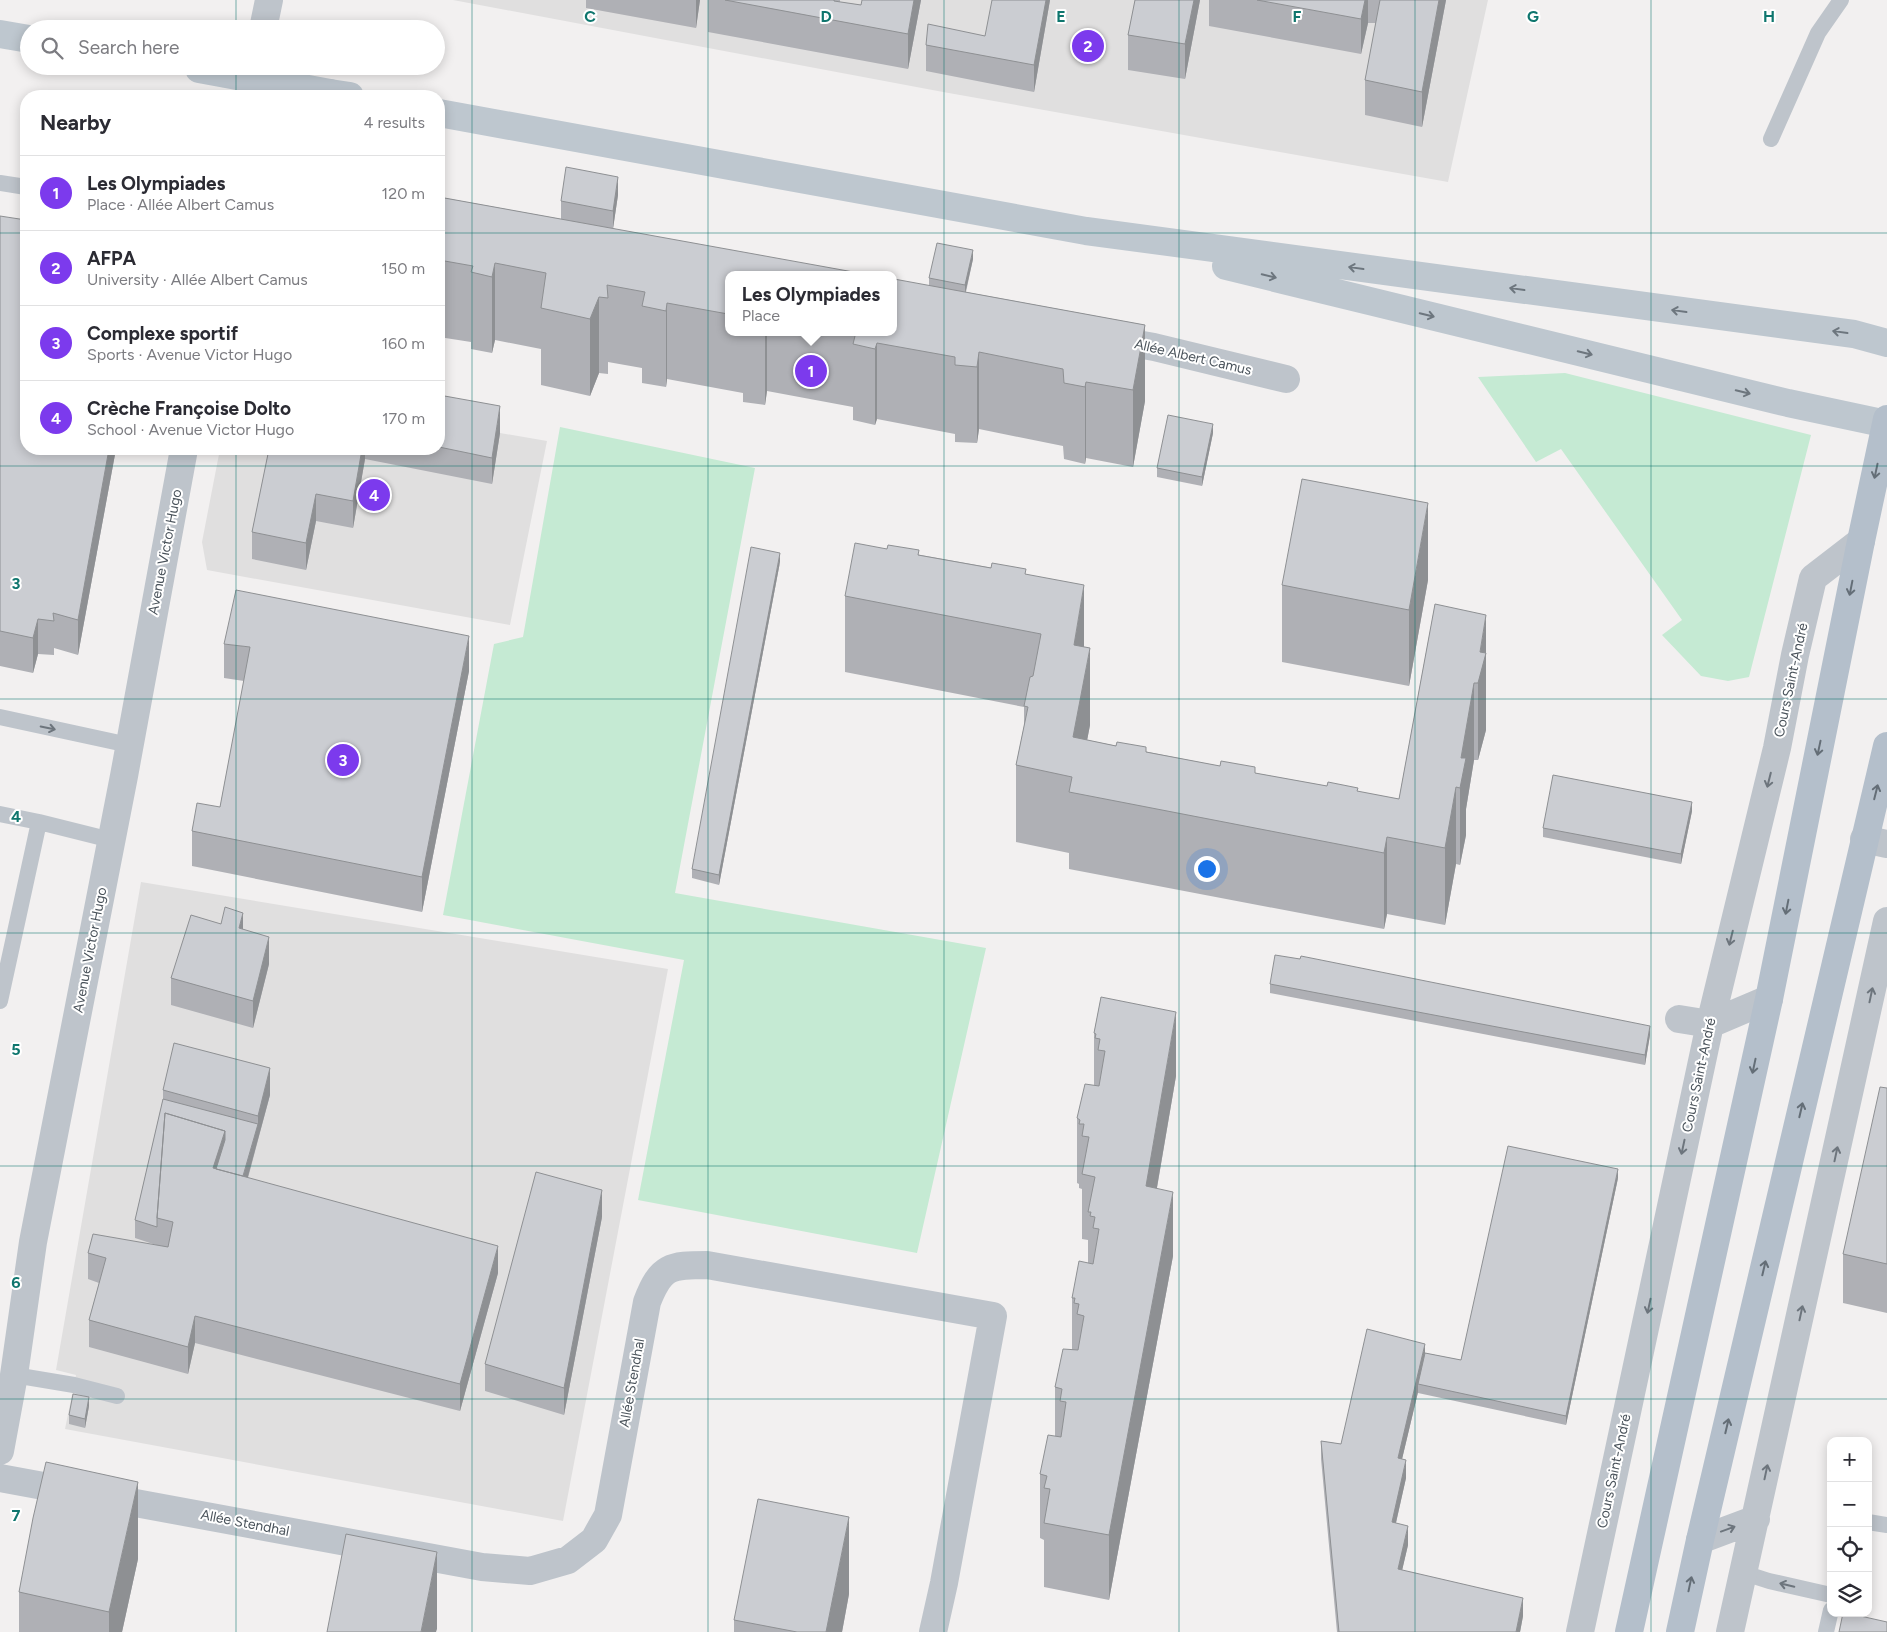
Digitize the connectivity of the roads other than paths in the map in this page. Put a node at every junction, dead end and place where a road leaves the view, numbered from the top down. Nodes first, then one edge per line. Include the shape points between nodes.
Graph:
1 (269, 0) edge
2 (1841, 0) edge
3 (265, 20) edge
4 (0, 34) edge
5 (20, 37) edge
6 (231, 75) edge
7 (253, 75) edge
8 (250, 90) edge
9 (317, 90) edge
10 (445, 113) edge
11 (1771, 139) dead end
12 (0, 183) edge
13 (20, 186) edge
14 (1086, 232) junction
15 (1086, 334) edge
16 (1887, 343) edge
17 (1286, 379) dead end
18 (1887, 422) edge
19 (183, 455) edge
20 (1860, 541) junction
21 (0, 717) edge
22 (130, 745) junction
23 (1887, 746) edge
24 (0, 814) edge
25 (39, 822) junction
26 (111, 840) junction
27 (1876, 841) edge
28 (1887, 921) edge
29 (1769, 999) junction
30 (0, 1001) edge
31 (1679, 1019) dead end
32 (1710, 1024) junction
33 (14, 1375) junction
34 (117, 1396) dead end
35 (0, 1451) edge
36 (0, 1478) edge
37 (1756, 1519) junction
38 (1872, 1523) edge
39 (1887, 1525) edge
40 (1700, 1540) junction
41 (1744, 1573) junction
42 (1827, 1594) edge
43 (1829, 1617) edge
44 (933, 1632) edge
45 (1580, 1632) edge
46 (1629, 1632) edge
47 (1680, 1632) edge
48 (1730, 1632) edge
49 (1826, 1632) edge

1 - 3 street
2 - 11 lane via 1818,33
4 - 5 main road
6 - 9 main road, bridge
7 - 8 street
10 - 14 main road
12 - 13 lane
16 -> 14 main road via 1854,334
14 -> 18 main road via 1788,403
15 - 17 street, Allée Albert Camus
18 -> 20 main road
19 - 22 street, Avenue Victor Hugo
20 -> 29 main road
20 -> 32 street, Cours Saint-André via 1813,578 1777,748
21 -> 22 lane
22 - 26 street, Avenue Victor Hugo
27 -> 23 main road
24 - 25 lane
25 - 26 lane
25 - 30 lane
26 - 33 street, Avenue Victor Hugo via 33,1242
40 -> 27 main road
37 -> 28 street
29 - 32 street
29 -> 46 main road
31 - 32 street
32 -> 45 street, Cours Saint-André
33 - 34 lane
33 - 35 street, Avenue Victor Hugo
36 - 44 street, Allée Stendhal via 482,1567 530,1572 568,1560 594,1540 608,1515 647,1302 654,1283 667,1270 680,1265 707,1265 993,1316
40 -> 37 street
37 - 41 street
38 - 39 lane
47 -> 40 main road
42 -> 41 lane
41 - 48 street
43 - 49 lane

